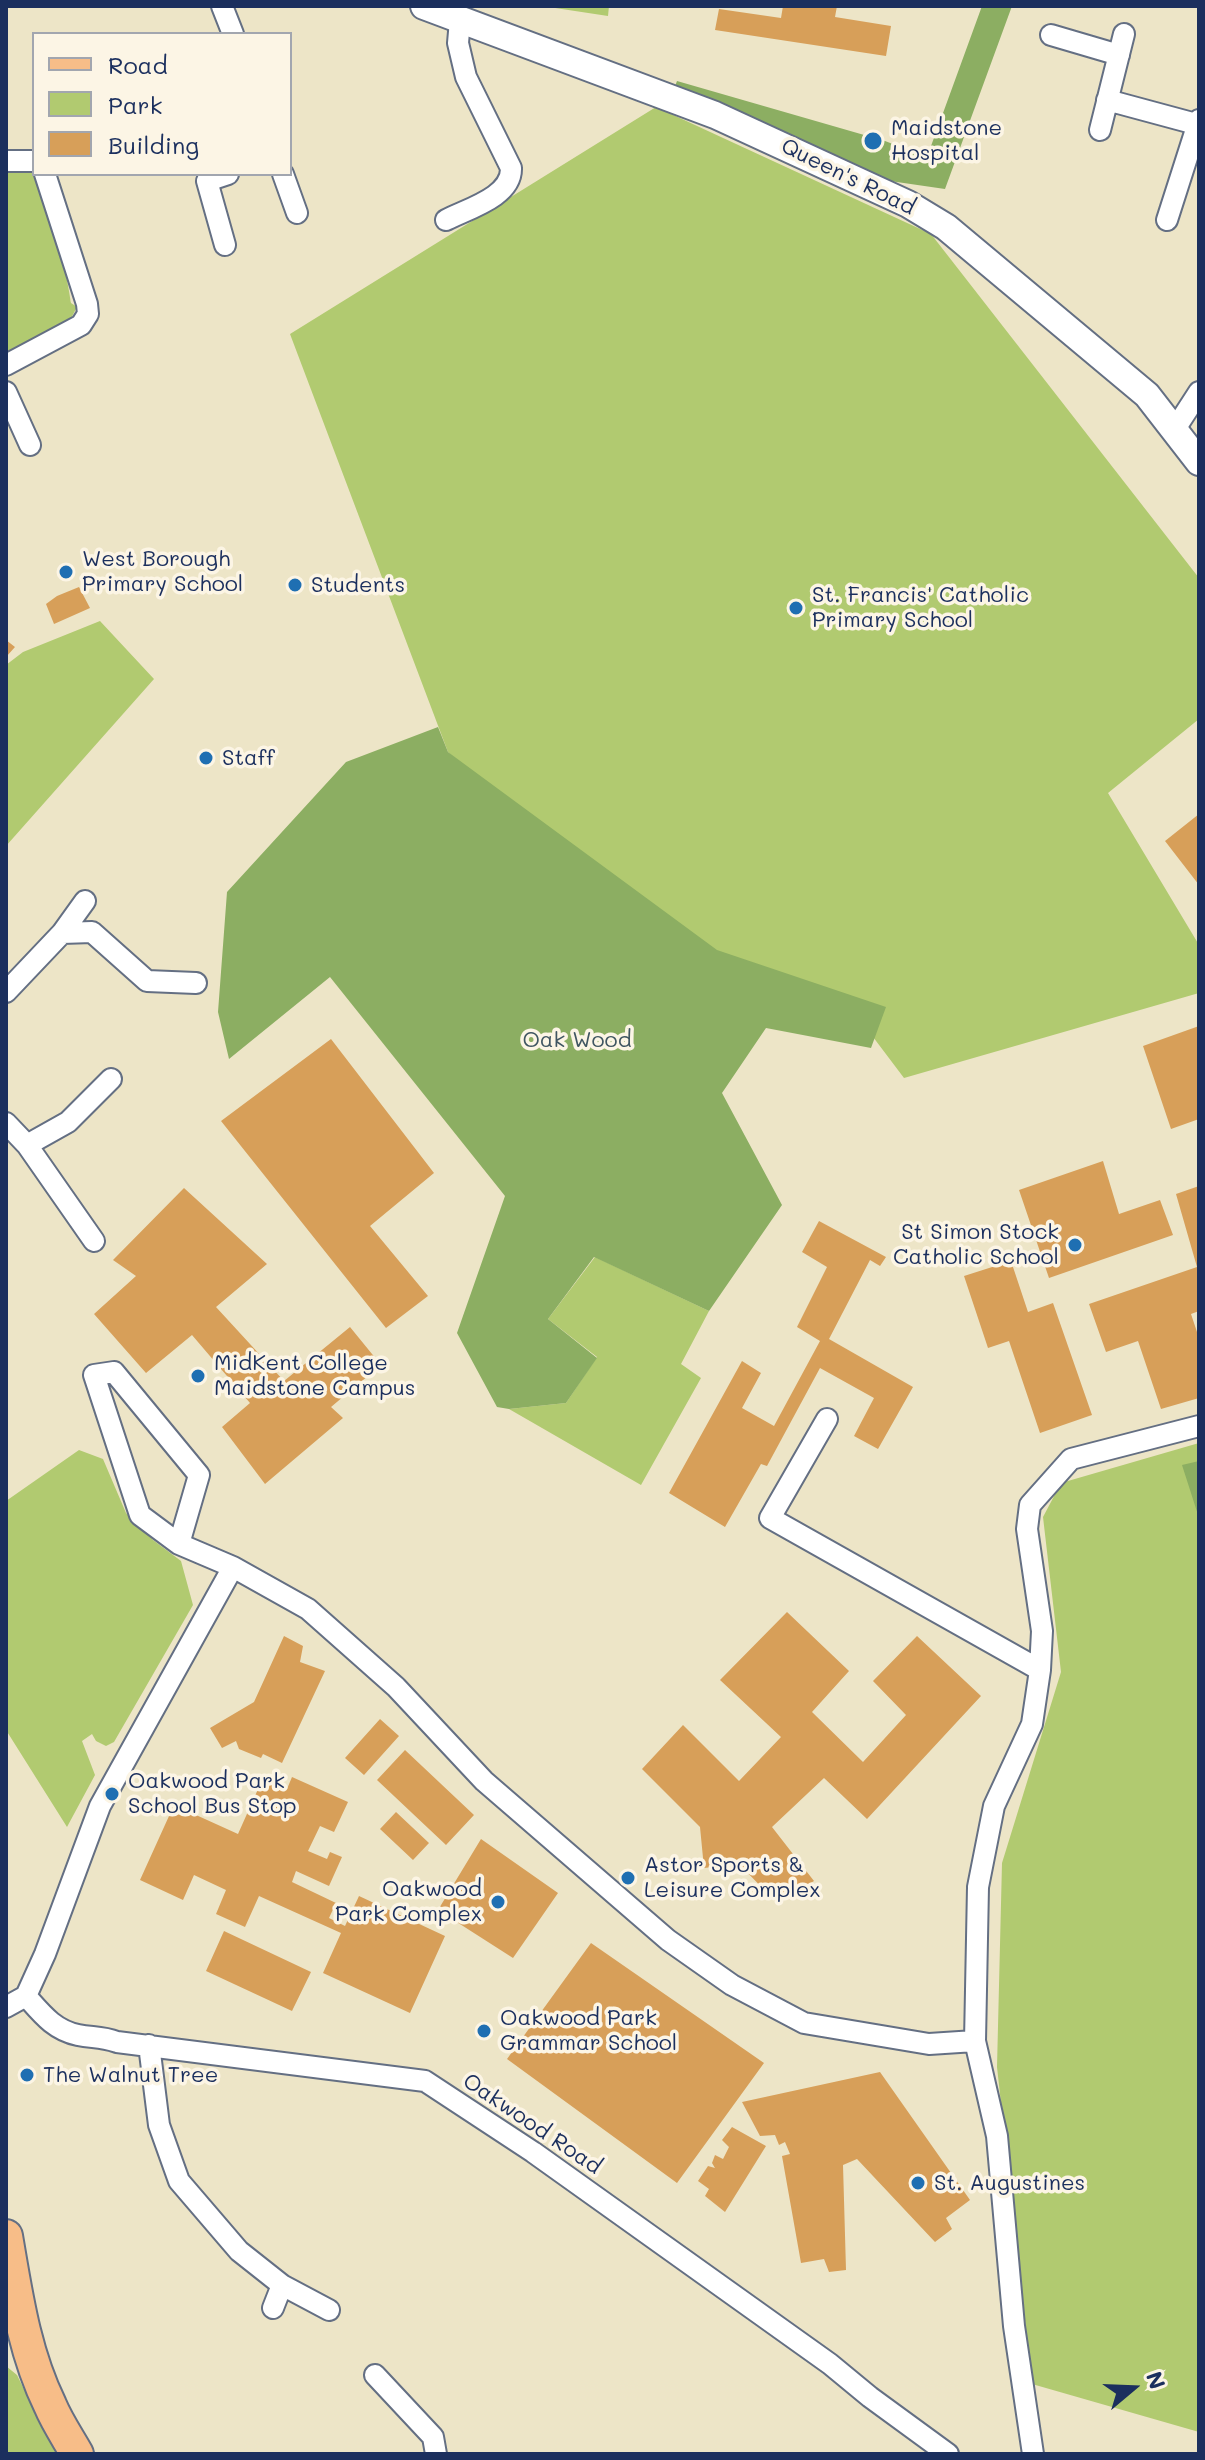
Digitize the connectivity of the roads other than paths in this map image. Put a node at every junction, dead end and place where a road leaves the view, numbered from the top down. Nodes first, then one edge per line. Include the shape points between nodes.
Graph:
1 (222, 6) edge
2 (424, 6) edge
3 (460, 20) junction
4 (232, 32) edge
5 (1124, 34) dead end
6 (1051, 35) dead end
7 (1119, 55) junction
8 (1107, 100) junction
9 (1198, 122) edge
10 (1100, 130) dead end
11 (6, 161) edge
12 (32, 161) edge
13 (46, 176) edge
14 (222, 176) edge
15 (284, 176) edge
16 (297, 213) dead end
17 (446, 220) dead end
18 (1167, 220) dead end
19 (225, 245) dead end
20 (6, 365) edge
21 (6, 392) edge
22 (1199, 392) edge
23 (1175, 429) junction
24 (30, 445) dead end
25 (1199, 462) edge
26 (85, 901) dead end
27 (62, 933) junction
28 (196, 983) dead end
29 (6, 992) edge
30 (111, 1079) dead end
31 (6, 1123) edge
32 (27, 1145) junction
33 (94, 1241) dead end
34 (827, 1419) dead end
35 (1199, 1426) edge
36 (179, 1544) junction
37 (233, 1567) junction
38 (1040, 1670) junction
39 (26, 1996) junction
40 (6, 2007) edge
41 (975, 2041) junction
42 (149, 2045) junction
43 (6, 2236) edge
44 (282, 2285) junction
45 (273, 2308) dead end
46 (329, 2310) dead end
47 (13, 2319) edge
48 (375, 2375) dead end
49 (77, 2454) edge
50 (436, 2454) edge
51 (948, 2454) edge
52 (1033, 2454) edge

1 - 4 street
2 - 3 street, Queen's Road
3 - 17 street via 458,43 466,77 511,175 494,196
3 - 23 street, Queen's Road via 715,115 908,204 946,227 1099,353 1147,395
5 - 7 street
6 - 7 street
7 - 8 street
8 - 9 street
8 - 10 street
9 - 18 street
11 - 12 street
13 - 20 street via 88,314 81,325
14 - 19 street via 207,181
15 - 16 street
21 - 24 street
22 - 23 street
23 - 25 street, Queen's Road
26 - 27 street
27 - 28 street via 92,932 147,981
27 - 29 street
30 - 32 street via 68,1122
31 - 32 street
32 - 33 street
34 - 38 street via 770,1518
35 - 38 street via 1071,1459 1030,1505 1027,1529 1042,1631
36 - 36 street via 199,1475 114,1372 94,1375 140,1515
36 - 37 street
37 - 39 street via 100,1806
37 - 41 street via 308,1609 396,1687 484,1781 668,1940 732,1985 804,2023 929,2044
38 - 41 street via 1032,1724 994,1806 978,1887
39 - 40 street
39 - 42 street, Oakwood Road via 50,2024 65,2030
41 - 52 street via 997,2136 1014,2326
42 - 44 street via 159,2125 179,2181 239,2251
42 - 51 street, Oakwood Road via 425,2081 818,2354
43 - 47 main road
44 - 45 street
44 - 46 street
47 - 49 main road via 49,2405
48 - 50 street via 433,2437

